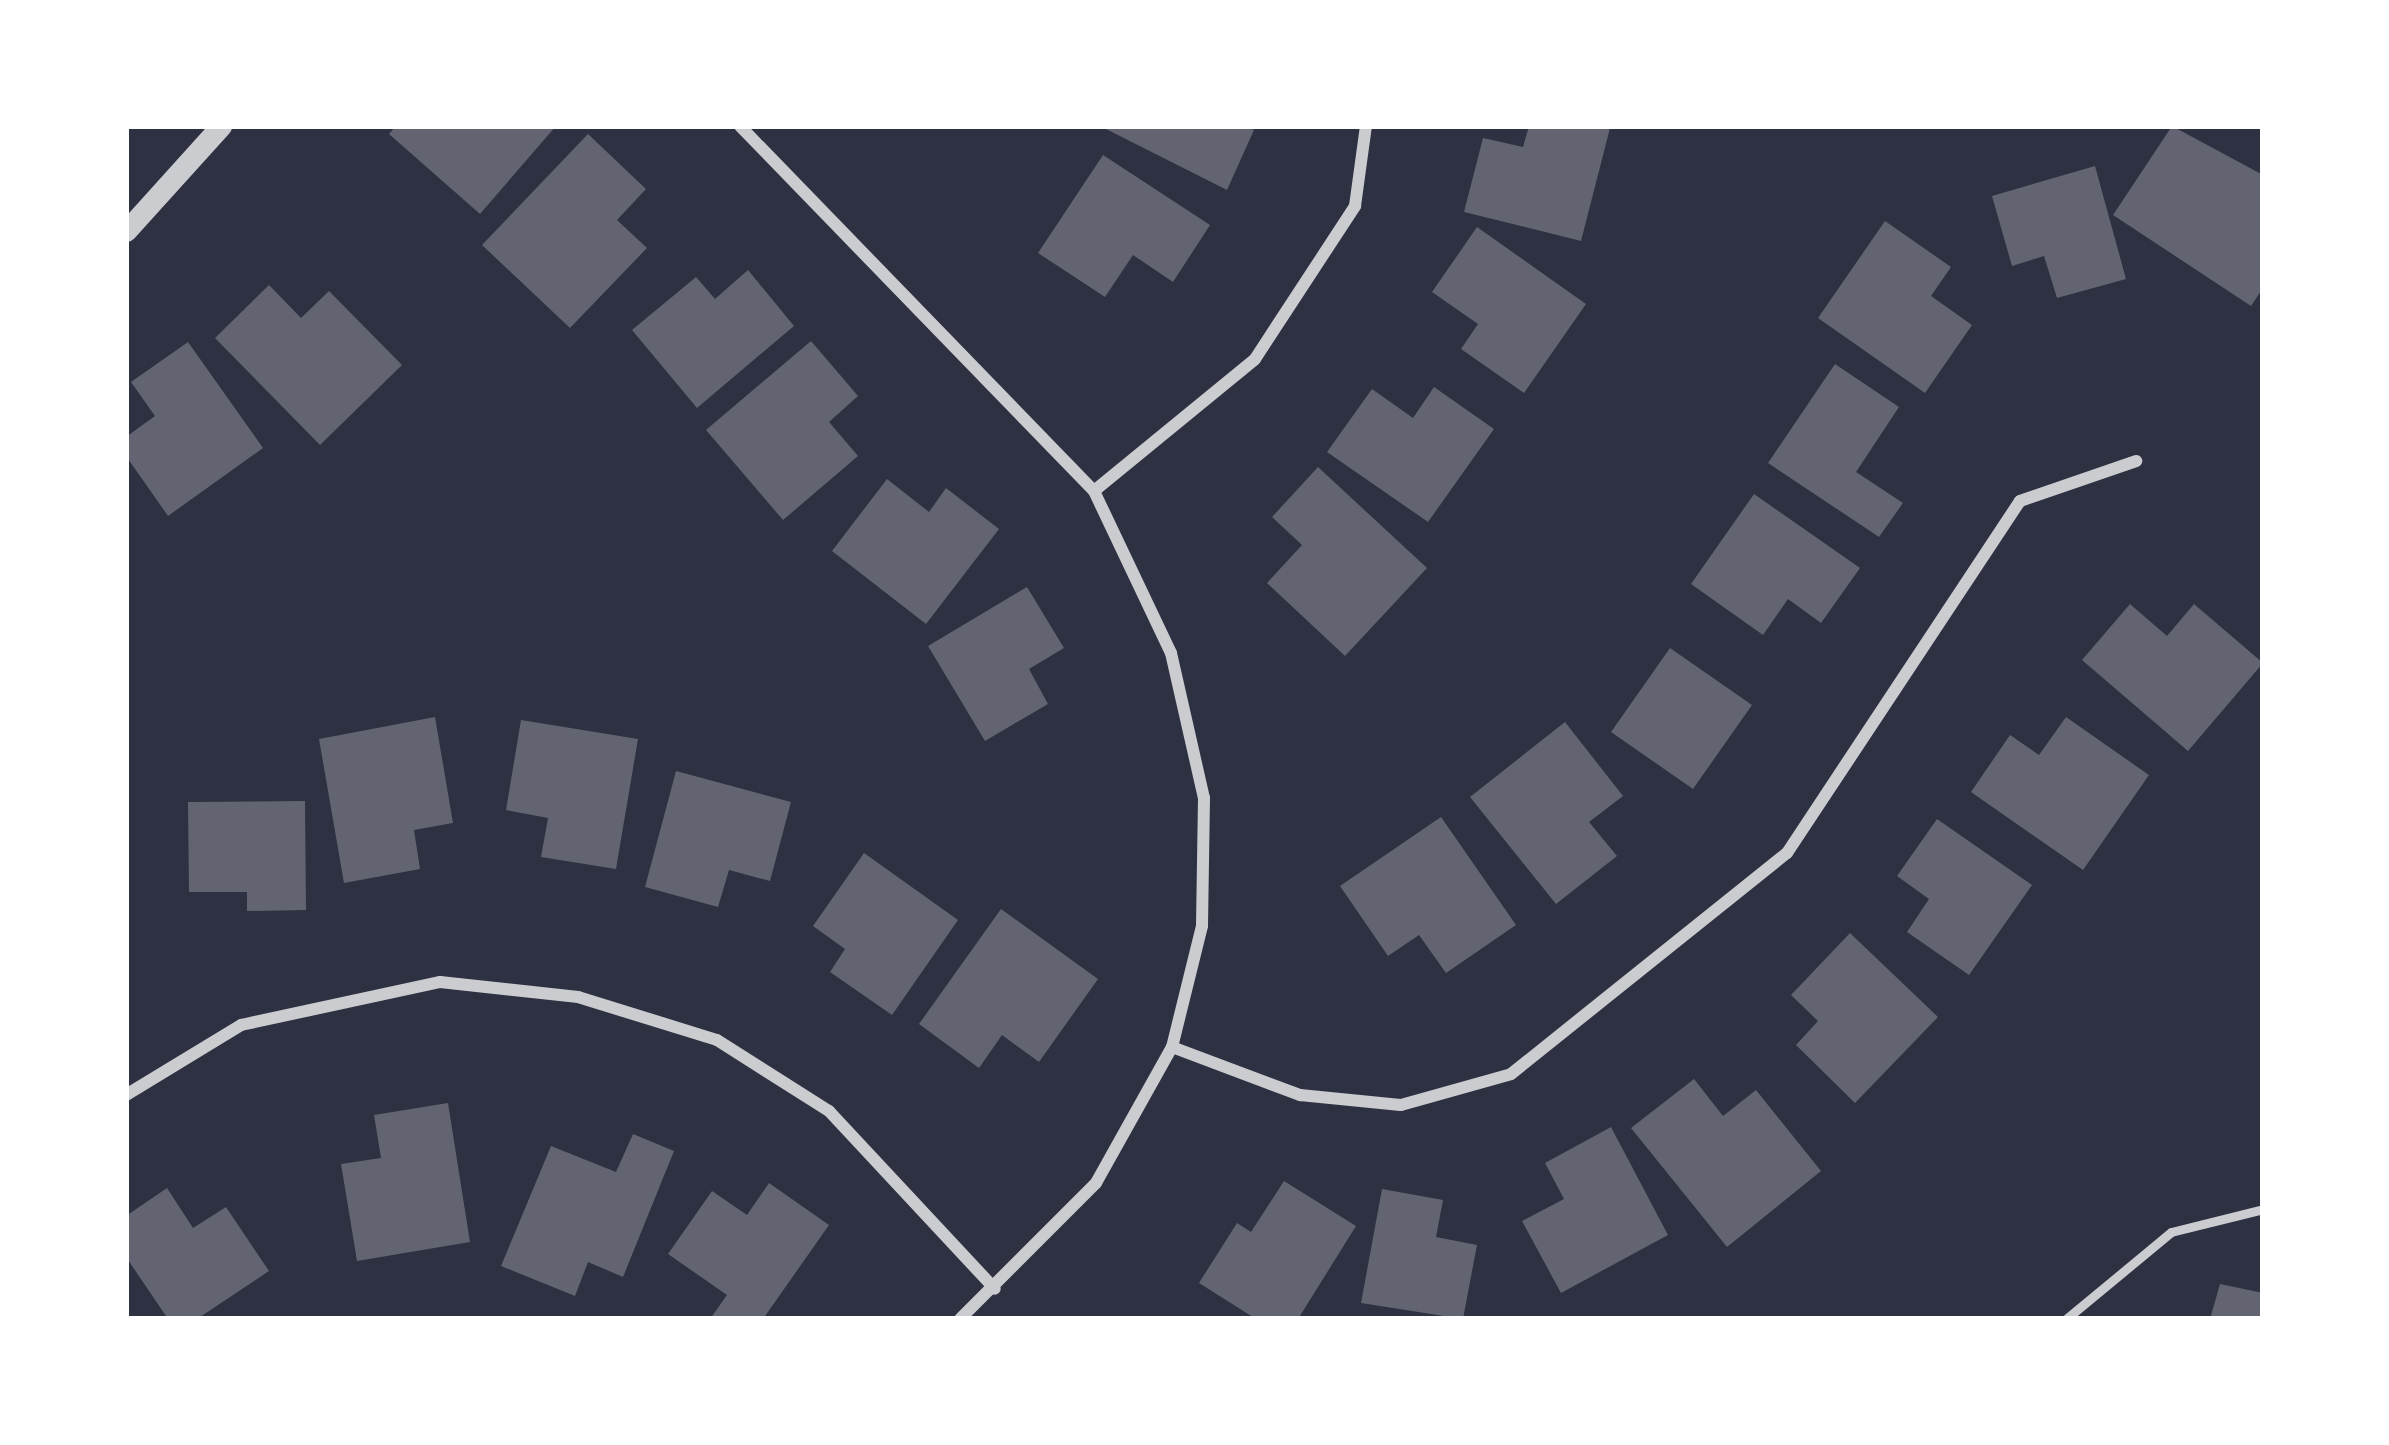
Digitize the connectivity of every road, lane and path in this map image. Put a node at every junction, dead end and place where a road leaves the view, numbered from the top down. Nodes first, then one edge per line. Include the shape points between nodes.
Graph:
1 (221, 126) edge
2 (740, 126) edge
3 (1366, 126) edge
4 (126, 231) edge
5 (2136, 461) dead end
6 (1094, 491) junction
7 (1172, 1047) junction
8 (126, 1095) edge
9 (2263, 1209) edge
10 (995, 1289) junction
11 (959, 1319) edge
12 (2066, 1319) edge

1 - 4 street
2 - 6 street
3 - 6 street via 1355,206 1255,359
5 - 7 street via 2020,501 1787,853 1511,1074 1401,1106 1300,1095
6 - 7 street via 1171,652 1204,798 1202,926
7 - 10 street via 1096,1183
8 - 10 street via 241,1025 440,982 578,997 717,1040 829,1112
9 - 12 lane via 2171,1232
10 - 11 street

